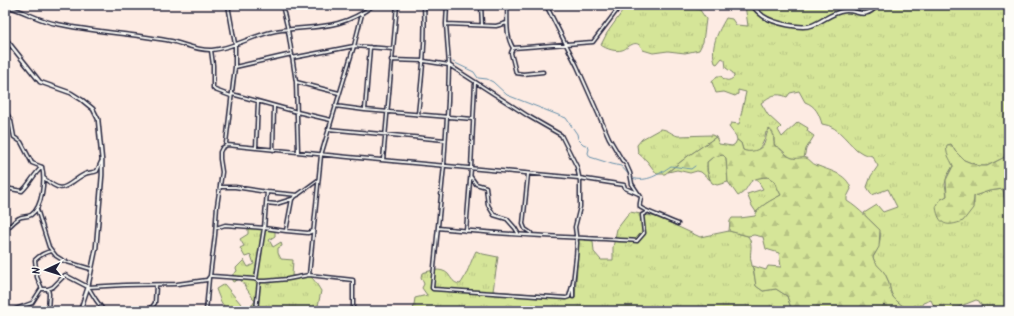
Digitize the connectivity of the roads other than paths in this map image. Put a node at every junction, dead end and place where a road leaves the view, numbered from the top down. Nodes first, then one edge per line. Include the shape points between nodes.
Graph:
1 (228, 5) edge
2 (282, 5) edge
3 (374, 5) edge
4 (397, 5) edge
5 (424, 5) edge
6 (447, 5) edge
7 (481, 5) edge
8 (507, 5) edge
9 (546, 5) edge
10 (621, 5) edge
11 (752, 5) edge
12 (878, 5) edge
13 (5, 6) edge
14 (362, 14) junction
15 (507, 23) junction
16 (446, 24) junction
17 (482, 25) junction
18 (288, 30) junction
19 (5, 38) edge
20 (9, 44) junction
21 (235, 44) junction
22 (566, 44) junction
23 (354, 46) junction
24 (370, 47) junction
25 (513, 48) junction
26 (393, 49) junction
27 (211, 50) junction
28 (5, 53) edge
29 (292, 54) junction
30 (292, 58) junction
31 (391, 60) junction
32 (424, 61) junction
33 (448, 65) junction
34 (235, 66) junction
35 (543, 72) dead end
36 (296, 82) junction
37 (475, 82) junction
38 (339, 93) junction
39 (231, 95) junction
40 (258, 102) junction
41 (274, 106) junction
42 (335, 106) junction
43 (5, 110) edge
44 (364, 110) junction
45 (297, 112) junction
46 (388, 112) junction
47 (418, 114) junction
48 (446, 117) junction
49 (474, 119) junction
50 (330, 120) junction
51 (328, 129) junction
52 (384, 134) junction
53 (445, 140) junction
54 (227, 145) junction
55 (256, 148) junction
56 (273, 150) junction
57 (298, 152) junction
58 (321, 155) junction
59 (383, 160) junction
60 (102, 161) junction
61 (444, 165) junction
62 (42, 167) junction
63 (471, 168) junction
64 (528, 174) junction
65 (470, 176) junction
66 (44, 178) junction
67 (579, 178) junction
68 (318, 180) junction
69 (220, 187) junction
70 (5, 188) edge
71 (267, 192) junction
72 (639, 194) junction
73 (298, 195) junction
74 (292, 199) junction
75 (266, 203) junction
76 (37, 209) junction
77 (647, 212) junction
78 (678, 224) dead end
79 (216, 228) junction
80 (264, 228) junction
81 (438, 228) junction
82 (313, 230) junction
83 (5, 231) edge
84 (286, 231) junction
85 (466, 231) junction
86 (518, 234) junction
87 (534, 234) junction
88 (576, 237) junction
89 (52, 251) junction
90 (92, 270) junction
91 (309, 275) junction
92 (209, 276) junction
93 (256, 279) junction
94 (259, 281) junction
95 (573, 283) junction
96 (156, 285) junction
97 (88, 287) junction
98 (42, 289) junction
99 (48, 289) junction
100 (573, 297) dead end
101 (10, 311) edge
102 (48, 311) edge
103 (80, 311) edge
104 (104, 311) edge
105 (149, 311) edge
106 (206, 311) edge
107 (256, 311) edge
108 (353, 311) edge

1 - 21 street
2 - 18 street
3 - 14 street
4 - 26 street
5 - 32 street
6 - 16 street
7 - 17 street
8 - 15 street
9 - 22 street
10 - 22 street via 593,42
11 - 12 street via 765,17 792,26 808,26 844,11 863,14
13 - 27 street via 56,24
14 - 18 street via 334,25
14 - 23 street
15 - 17 street via 496,26
15 - 25 street via 509,40
16 - 17 street
16 - 33 street
18 - 21 street via 279,30
18 - 29 street
19 - 20 street
20 - 28 street
20 - 60 street via 40,82 71,93 93,109 98,119
21 - 27 street
21 - 34 street
22 - 25 street
22 - 72 street via 609,138 626,164 634,188
23 - 24 street
23 - 30 street
23 - 38 street
24 - 26 street
24 - 44 street
25 - 35 street via 511,53 516,73
26 - 31 street
27 - 39 street via 213,88
29 - 30 street
29 - 34 street
30 - 36 street
31 - 32 street
31 - 46 street
32 - 33 street
32 - 47 street
33 - 37 street
33 - 48 street via 449,96
34 - 39 street
36 - 38 street
36 - 45 street
37 - 49 street
37 - 67 street via 561,135 577,167
38 - 42 street
39 - 40 street
39 - 54 street
40 - 41 street
40 - 55 street
41 - 45 street
41 - 56 street
42 - 44 street
42 - 50 street
43 - 62 street via 14,137 21,142 32,163
44 - 46 street
45 - 50 street
45 - 57 street
46 - 47 street
46 - 52 street
47 - 48 street
48 - 49 street
48 - 53 street
49 - 63 street
50 - 51 street
51 - 52 street
51 - 58 street
52 - 53 street
52 - 59 street
53 - 61 street
54 - 55 street
54 - 69 street via 220,152
55 - 56 street
56 - 57 street
57 - 58 street
58 - 59 street
58 - 68 street
59 - 61 street
60 - 66 street via 97,171 84,174 62,188 53,186
60 - 90 street
61 - 63 street
61 - 81 street
62 - 66 street
62 - 70 street via 22,191
63 - 64 street
63 - 65 street
64 - 67 street
64 - 87 street via 523,224 529,233
65 - 85 street
65 - 86 street via 476,184 486,187 488,205 494,216 507,219
66 - 76 street via 42,197
67 - 72 street via 618,183
67 - 88 street via 580,207 575,227
68 - 73 street
68 - 82 street
69 - 71 street
69 - 79 street
71 - 73 street
71 - 75 street
72 - 77 street via 640,206
73 - 74 street
74 - 75 street via 276,204
74 - 84 street
75 - 80 street
76 - 83 street via 32,214 19,218
76 - 89 street
77 - 78 street
77 - 88 street via 642,215 644,233 637,241
79 - 80 street via 225,225
79 - 92 street
80 - 84 street
80 - 93 street
81 - 85 street
81 - 95 street via 433,289 566,298
82 - 84 street via 308,233
82 - 91 street
85 - 86 street
86 - 87 street
87 - 88 street
88 - 95 street
89 - 90 street via 64,261
89 - 98 street via 42,254 35,260 36,277
90 - 97 street
91 - 94 street
91 - 108 street via 353,280
92 - 93 street
92 - 96 street via 203,281
92 - 106 street
93 - 94 street
94 - 107 street
95 - 100 street
96 - 97 street
96 - 105 street via 155,303
97 - 99 street via 64,275 56,285
97 - 103 street
97 - 104 street
98 - 99 street
98 - 101 street via 32,303
99 - 102 street

